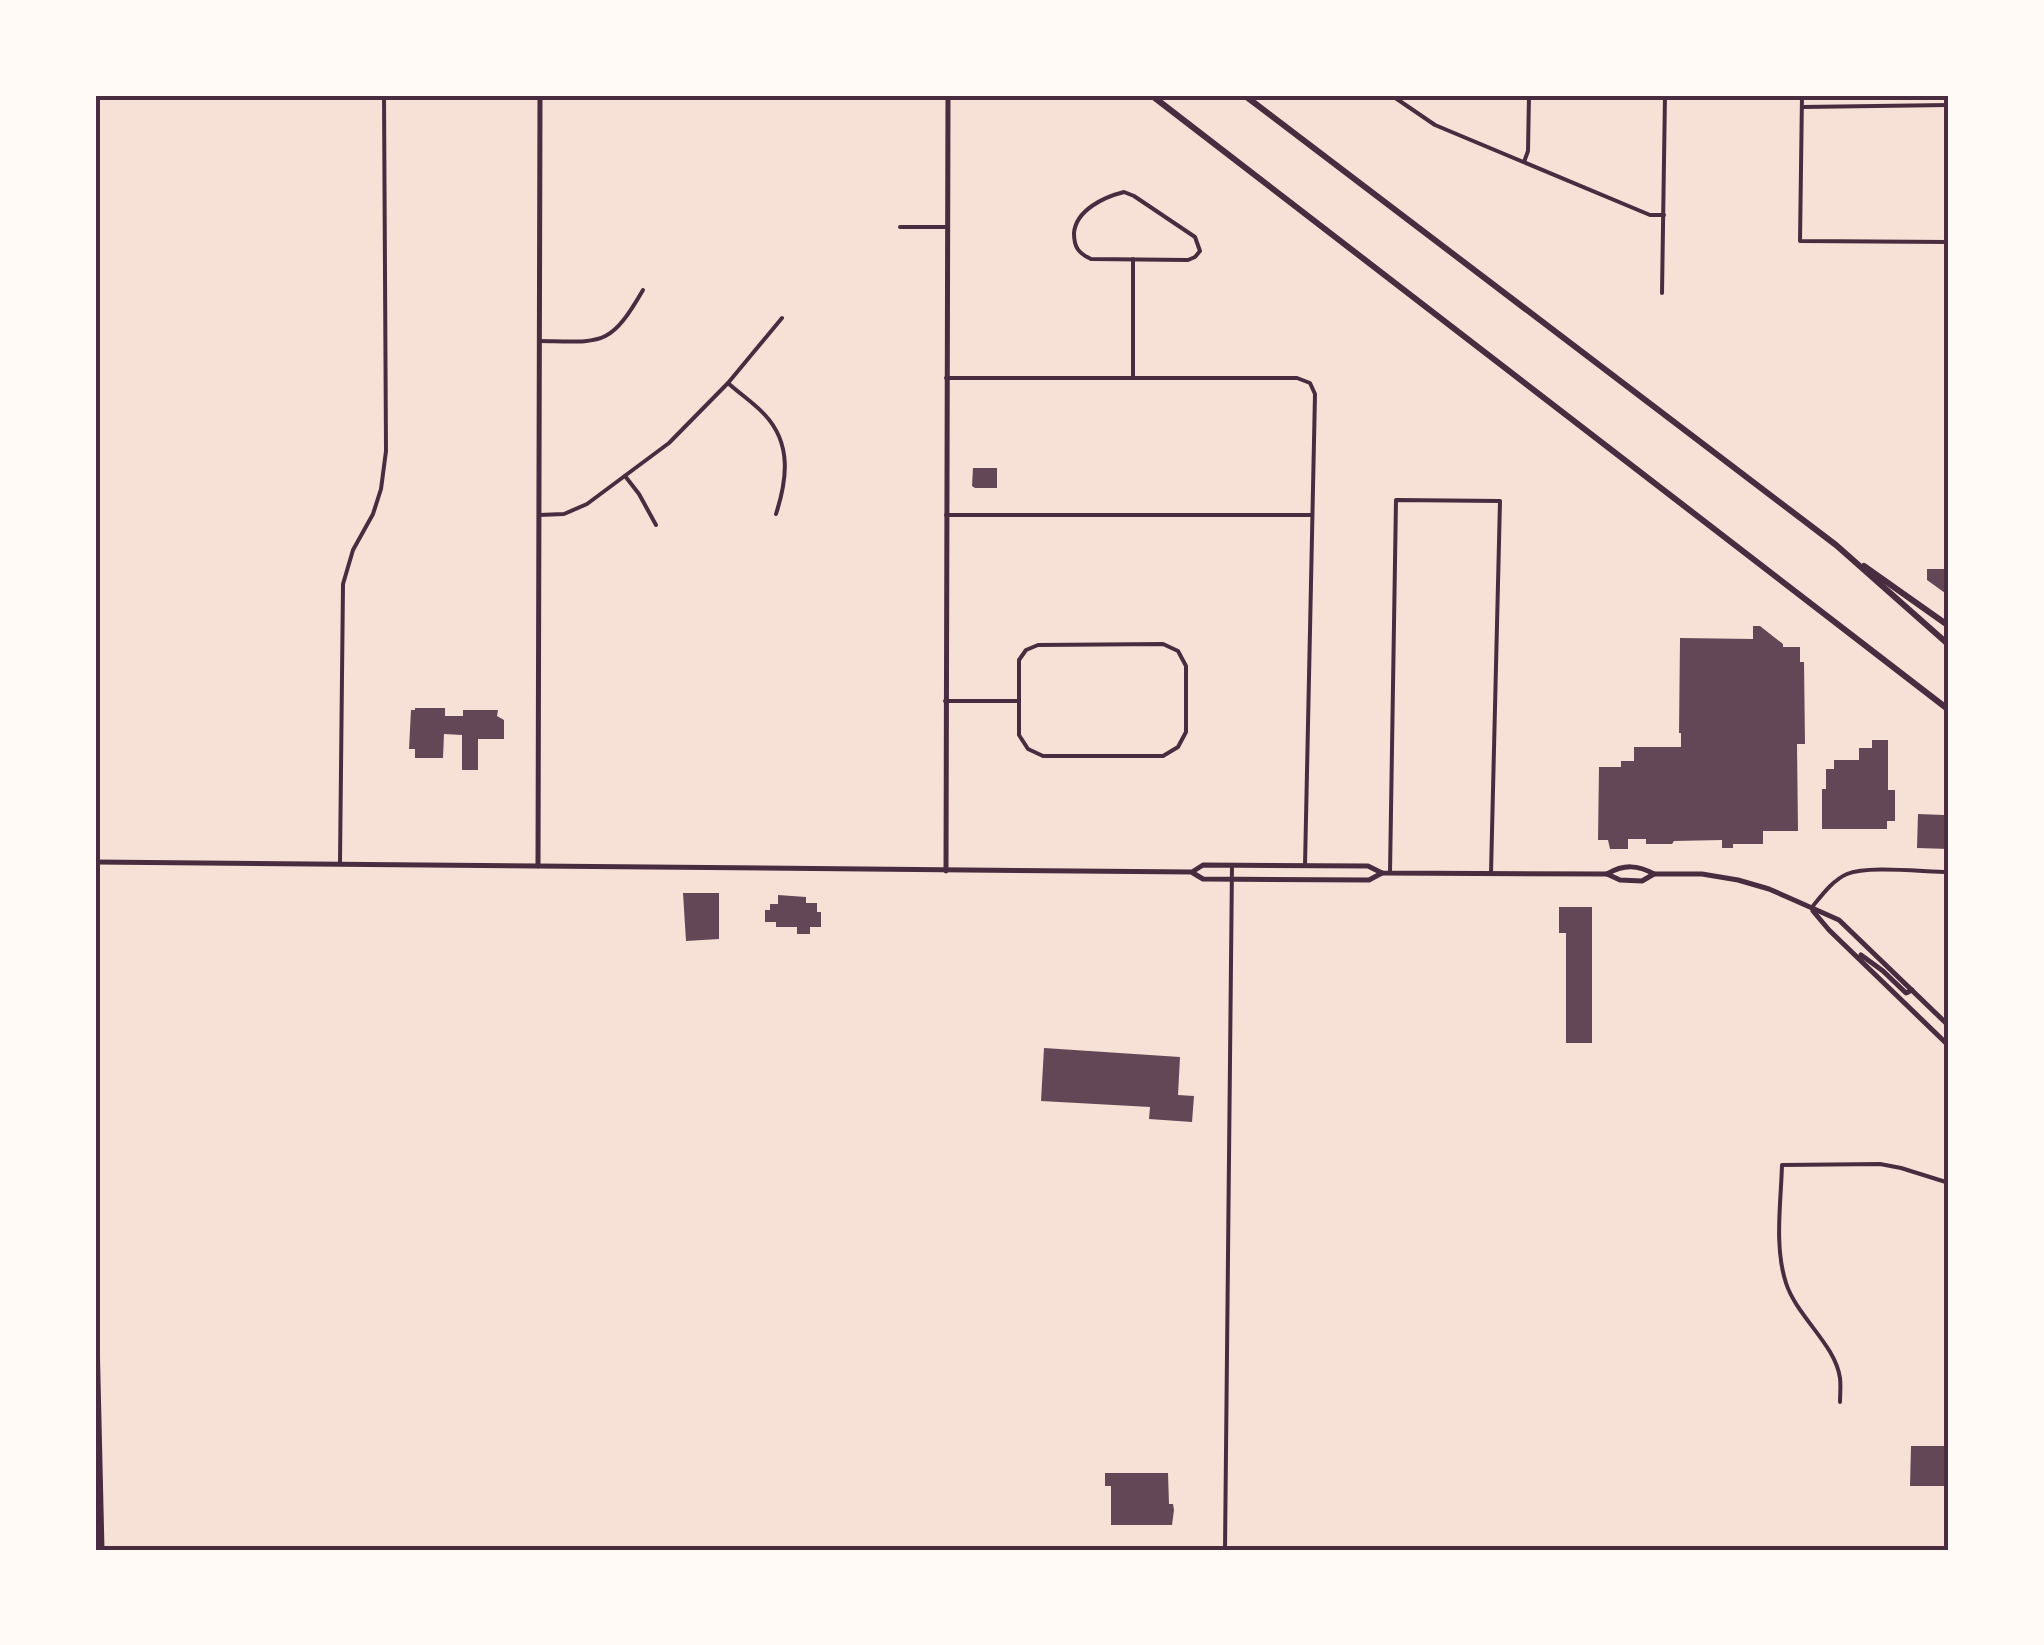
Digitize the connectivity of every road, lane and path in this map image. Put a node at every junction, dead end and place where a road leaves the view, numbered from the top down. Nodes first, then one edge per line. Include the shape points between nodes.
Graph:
1 (384, 95) edge
2 (486, 95) edge
3 (948, 95) edge
4 (1151, 95) edge
5 (1244, 95) edge
6 (1391, 95) edge
7 (1529, 95) edge
8 (1666, 95) edge
9 (1802, 95) edge
10 (540, 96) edge
11 (1949, 106) edge
12 (1802, 107) junction
13 (1524, 162) junction
14 (1664, 215) junction
15 (947, 226) junction
16 (900, 227) dead end
17 (1949, 242) edge
18 (1133, 259) junction
19 (643, 290) dead end
20 (1662, 294) dead end
21 (782, 318) dead end
22 (540, 341) junction
23 (946, 378) junction
24 (1134, 378) junction
25 (728, 383) junction
26 (625, 476) junction
27 (776, 514) dead end
28 (539, 515) junction
29 (1312, 515) junction
30 (946, 516) junction
31 (656, 524) dead end
32 (1836, 545) junction
33 (1949, 626) edge
34 (1949, 644) edge
35 (945, 701) junction
36 (1019, 701) junction
37 (1949, 710) edge
38 (95, 862) edge
39 (340, 864) junction
40 (1232, 865) junction
41 (538, 866) junction
42 (1306, 866) junction
43 (946, 871) junction
44 (1192, 872) junction
45 (1949, 872) edge
46 (1382, 873) junction
47 (1390, 873) junction
48 (1491, 873) junction
49 (1608, 874) junction
50 (1654, 874) junction
51 (1232, 879) junction
52 (1811, 908) junction
53 (1850, 948) junction
54 (1912, 990) junction
55 (1949, 1026) edge
56 (1949, 1046) edge
57 (1949, 1183) edge
58 (95, 1250) edge
59 (1840, 1402) dead end
60 (102, 1550) edge
61 (1225, 1550) edge

1 - 39 street via 386,451 373,514 352,550 343,584
2 - 10 street
3 - 15 main road
4 - 37 highway
5 - 32 highway
6 - 13 street via 1435,125
7 - 13 street
8 - 14 street
9 - 12 street
10 - 22 main road
11 - 12 street
12 - 17 street via 1800,241
13 - 14 street
14 - 20 street
15 - 16 street
15 - 23 main road
18 - 18 street via 1188,260 1200,251 1199,243 1124,192 1079,215 1074,241 1082,254
18 - 24 street
19 - 22 street via 605,337
21 - 25 street
22 - 28 main road
23 - 24 street
23 - 30 main road
24 - 29 street via 1310,382
25 - 26 street via 682,432
25 - 27 street via 765,415 785,452
26 - 28 street via 576,509
26 - 31 street
28 - 41 main road
29 - 30 street
29 - 42 street
30 - 35 main road
32 - 33 highway
32 - 34 highway
35 - 36 street
35 - 43 main road
36 - 36 street via 1020,735 1043,756 1164,756 1186,732 1186,666 1178,651 1163,644 1038,646 1019,660
38 - 39 main road
39 - 41 main road
40 - 42 main road
40 - 44 main road
40 - 51 street
41 - 43 main road
42 - 46 main road via 1368,866
43 - 44 main road
44 - 51 main road
45 - 52 street via 1860,870 1845,874
46 - 47 main road
46 - 51 main road via 1369,880
47 - 48 main road
47 - 48 street via 1396,500 1500,501
48 - 49 main road
49 - 50 main road via 1631,881
49 - 50 main road via 1642,867
50 - 52 main road via 1738,880
51 - 61 street
52 - 53 main road
52 - 54 main road via 1838,920
53 - 54 main road via 1906,994
53 - 56 main road
54 - 55 main road
57 - 59 street via 1880,1164 1782,1164 1786,1285 1834,1360
58 - 60 main road

